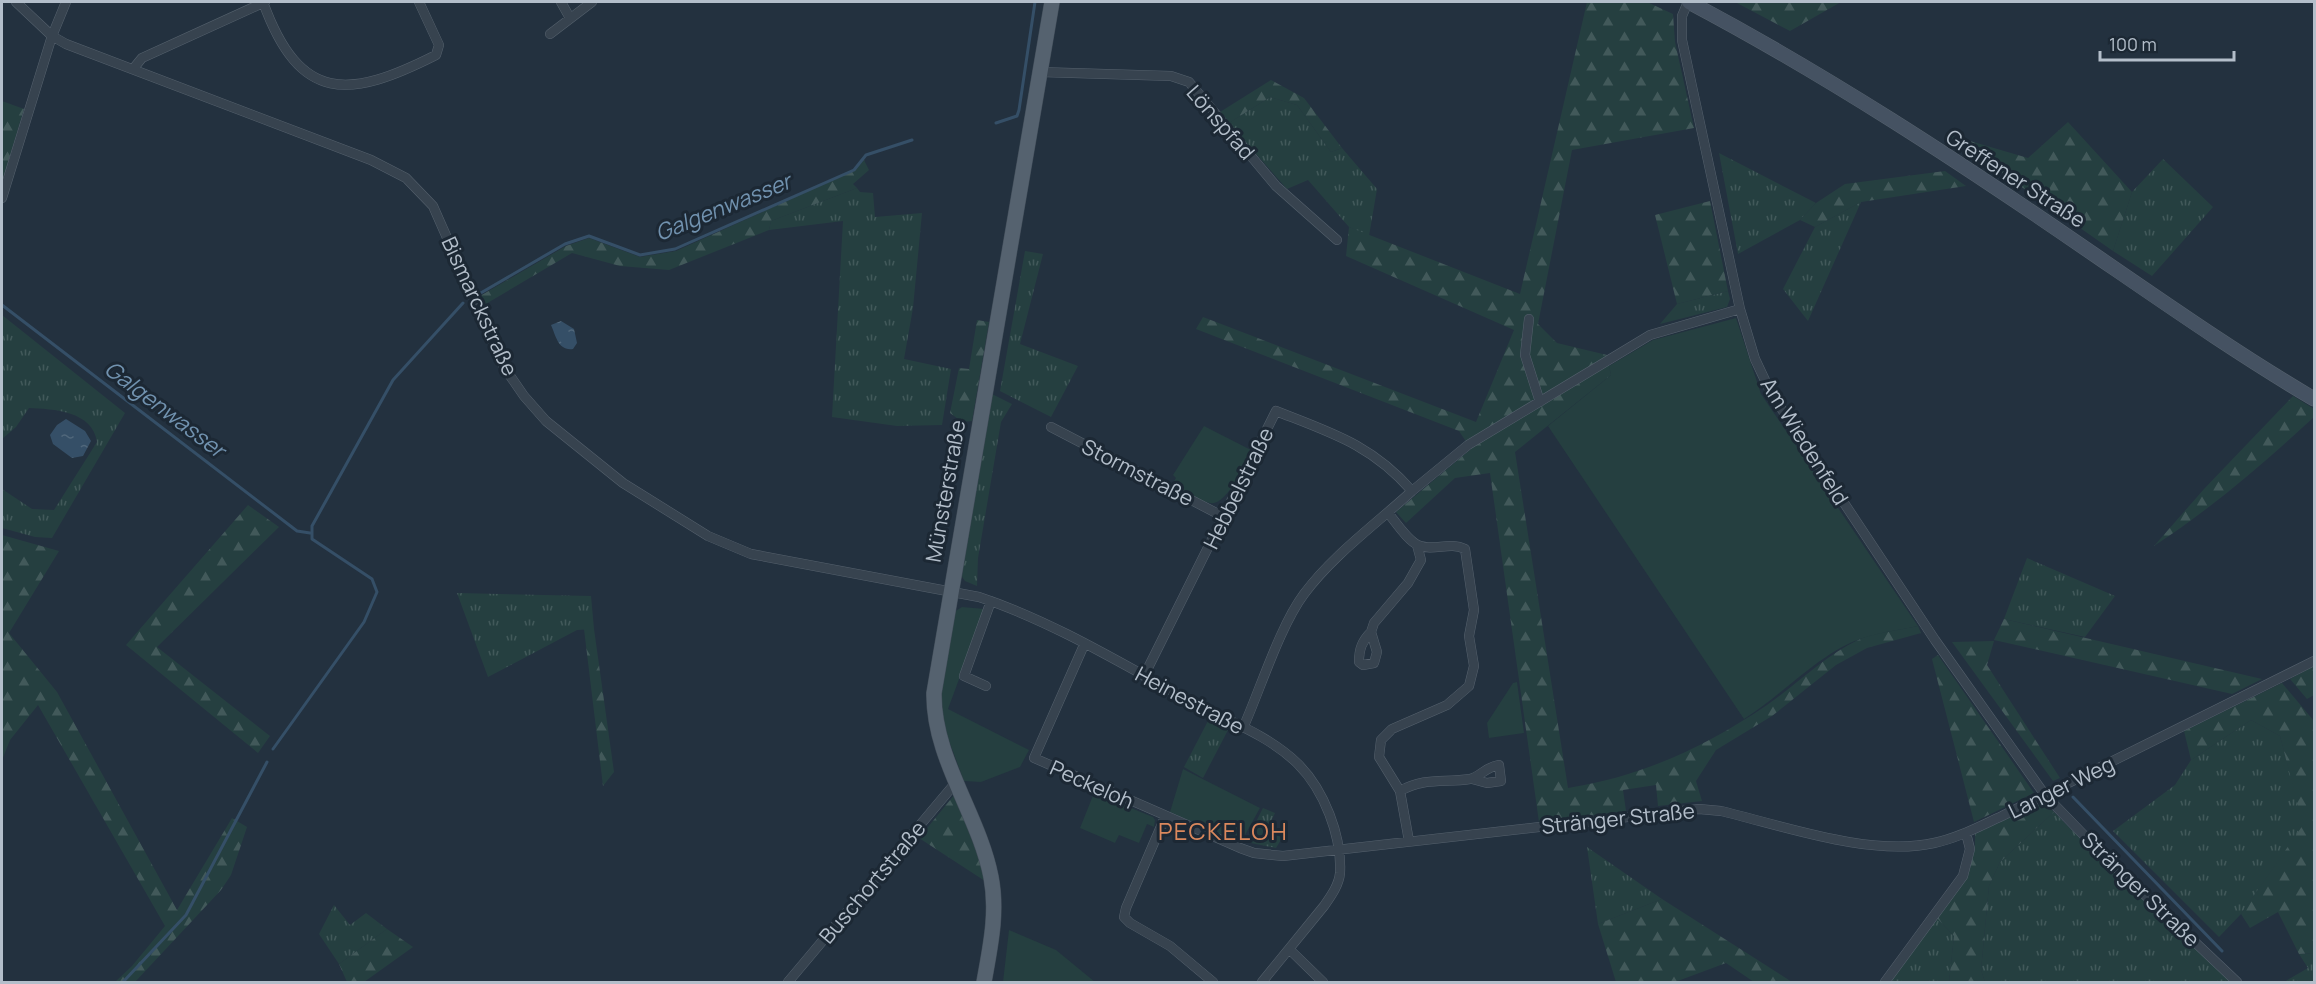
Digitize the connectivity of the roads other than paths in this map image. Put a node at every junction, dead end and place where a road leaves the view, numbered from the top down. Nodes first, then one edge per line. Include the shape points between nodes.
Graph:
1 (16, 2) edge
2 (66, 2) edge
3 (264, 2) edge
4 (419, 2) edge
5 (561, 2) edge
6 (592, 2) edge
7 (1052, 2) edge
8 (1689, 2) edge
9 (570, 18) junction
10 (550, 34) dead end
11 (52, 36) junction
12 (133, 69) junction
13 (1040, 72) junction
14 (2, 198) edge
15 (1337, 240) dead end
16 (1740, 309) junction
17 (1529, 319) dead end
18 (2314, 399) edge
19 (1540, 402) junction
20 (1051, 427) dead end
21 (1412, 491) junction
22 (1388, 513) junction
23 (1224, 517) junction
24 (1417, 545) junction
25 (949, 592) junction
26 (991, 602) junction
27 (1371, 632) dead end
28 (1084, 645) junction
29 (2314, 661) edge
30 (1144, 676) junction
31 (986, 686) dead end
32 (1243, 728) junction
33 (1472, 779) dead end
34 (959, 785) junction
35 (1400, 791) junction
36 (2045, 795) junction
37 (1165, 817) junction
38 (1966, 832) junction
39 (1409, 841) junction
40 (1338, 849) junction
41 (1289, 949) junction
42 (788, 982) edge
43 (984, 982) edge
44 (1213, 982) edge
45 (1262, 982) edge
46 (1323, 982) edge
47 (1885, 982) edge
48 (2237, 982) edge

1 - 11 street, Bismarckstraße
2 - 11 street
3 - 4 street via 275,34 296,64 330,83 360,85 436,55 439,45
3 - 12 street via 142,58
5 - 9 street
6 - 9 street
7 - 13 main road, Münsterstraße
8 - 16 street, Am Wiedenfeld via 1682,16 1682,40
8 - 18 main road, Greffener Straße via 1807,67 2085,248 2190,322
9 - 10 street
11 - 12 street, Bismarckstraße
11 - 14 street
12 - 25 street, Bismarckstraße via 378,163 416,186 439,215 504,367 524,396 546,421 598,464 661,509 708,536 751,554
13 - 15 street, Lönspfad via 1171,76 1189,82 1276,186
13 - 25 main road, Münsterstraße
16 - 19 street via 1650,335
16 - 36 street, Am Wiedenfeld via 1755,359 1784,415
17 - 19 street via 1525,355
19 - 21 street via 1468,445
20 - 23 street, Stormstraße
21 - 22 street
21 - 23 street, Hebbelstraße via 1376,455 1345,438 1276,411
22 - 24 street
22 - 32 street via 1304,594
23 - 30 street, Hebbelstraße
24 - 27 street via 1421,560
24 - 35 street via 1454,544 1465,549 1474,610 1468,636 1474,666 1469,686 1448,705 1392,729 1381,741 1379,757
25 - 26 street, Heinestraße
25 - 34 main road, Münsterstraße via 933,705
26 - 28 street, Heinestraße
26 - 31 street via 964,676
28 - 30 street, Heinestraße
28 - 37 street, Peckeloh via 1034,758
29 - 36 street, Langer Weg
30 - 32 street, Heinestraße
32 - 40 street, Heinestraße via 1287,754 1311,779 1330,819
33 - 35 street via 1436,779
34 - 42 street, Buschortstraße via 952,787
34 - 43 main road, Münsterstraße via 985,855 993,891 993,931
35 - 39 street
36 - 38 street, Langer Weg
36 - 48 street, Stränger Straße
37 - 40 street, Peckeloh via 1254,853 1283,856
37 - 44 street via 1124,917 1170,946
38 - 39 street, Stränger Straße via 1934,843 1895,848 1699,809
38 - 47 street via 1970,849 1963,876
39 - 40 street, Stränger Straße
40 - 41 street, Heinestraße via 1340,873 1334,893
41 - 45 street, Heinestraße
41 - 46 street

